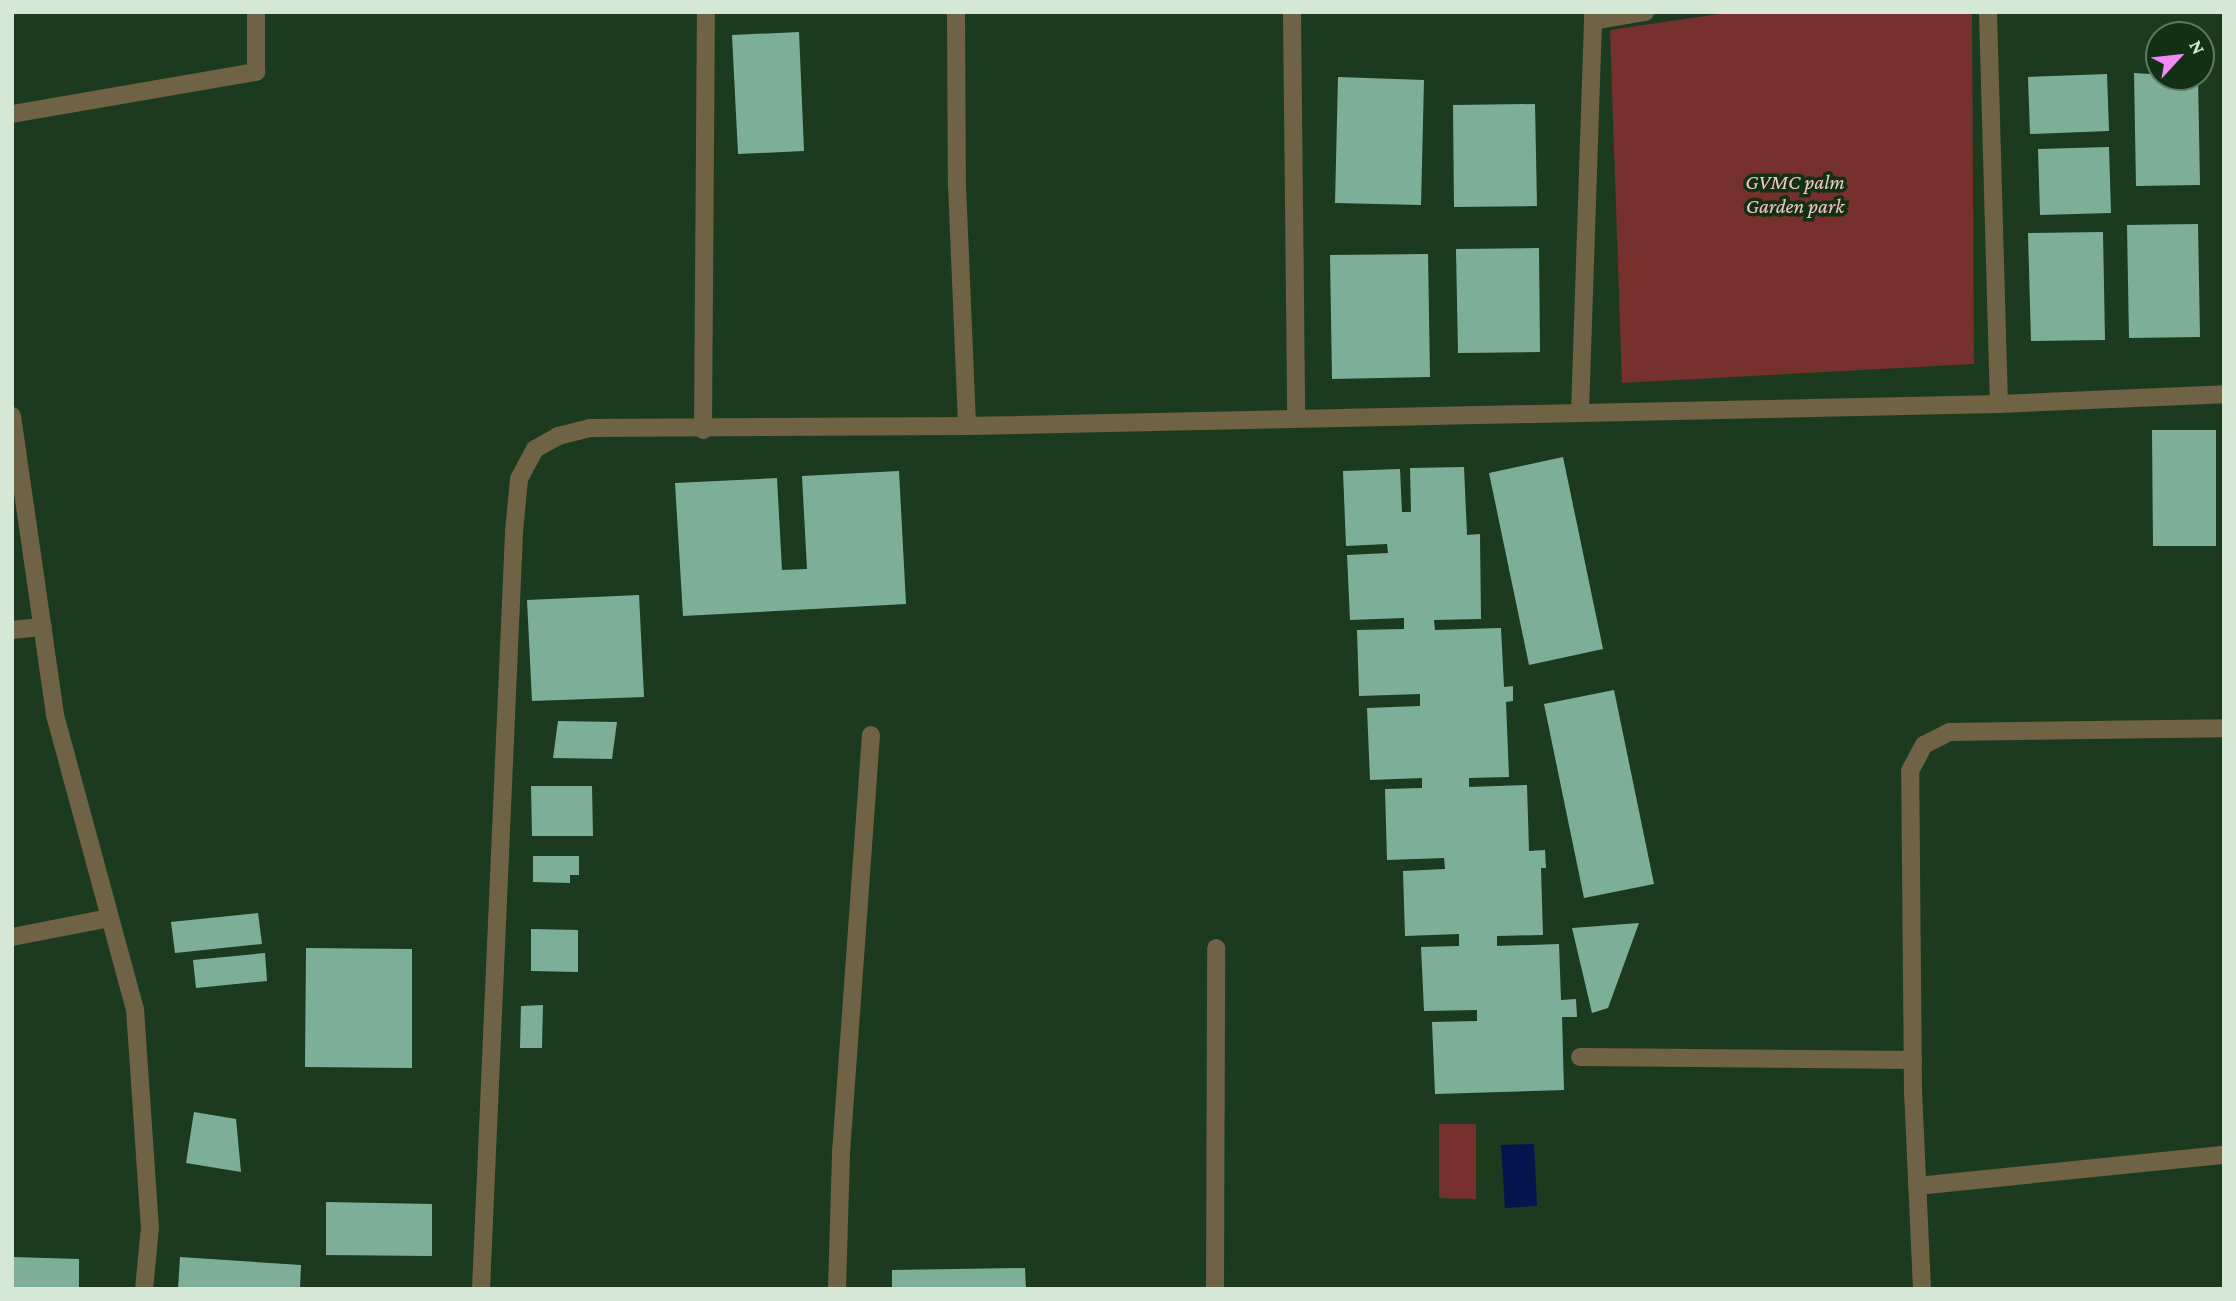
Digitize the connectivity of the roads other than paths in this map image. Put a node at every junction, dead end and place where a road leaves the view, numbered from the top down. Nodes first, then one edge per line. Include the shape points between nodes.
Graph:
1 (257, 12) edge
2 (706, 12) edge
3 (956, 12) edge
4 (1293, 12) edge
5 (1645, 12) edge
6 (1988, 12) edge
7 (1593, 16) edge
8 (12, 114) edge
9 (2224, 394) edge
10 (1999, 404) junction
11 (1580, 413) junction
12 (12, 416) edge
13 (1297, 416) junction
14 (967, 426) junction
15 (704, 430) junction
16 (43, 626) junction
17 (12, 630) edge
18 (2224, 728) edge
19 (871, 734) dead end
20 (110, 918) junction
21 (12, 937) edge
22 (1216, 948) dead end
23 (1580, 1057) dead end
24 (1913, 1060) junction
25 (2224, 1155) edge
26 (1917, 1186) junction
27 (144, 1289) edge
28 (481, 1289) edge
29 (837, 1289) edge
30 (1215, 1289) edge
31 (1922, 1289) edge

1 - 8 street via 256,72
2 - 15 street
3 - 14 street via 957,185
4 - 13 street
5 - 7 street
6 - 10 street
7 - 11 street
9 - 10 street
10 - 11 street
11 - 13 street
12 - 16 street
13 - 14 street
14 - 15 street
15 - 28 street via 589,428 558,436 535,449 519,479
16 - 17 street
16 - 20 street via 55,715
18 - 24 street via 1950,732 1924,745 1910,771
19 - 29 street via 841,1153
20 - 21 street
20 - 27 street via 135,1009 146,1123 150,1227
22 - 30 street
23 - 24 street
24 - 26 street
25 - 26 street
26 - 31 street

